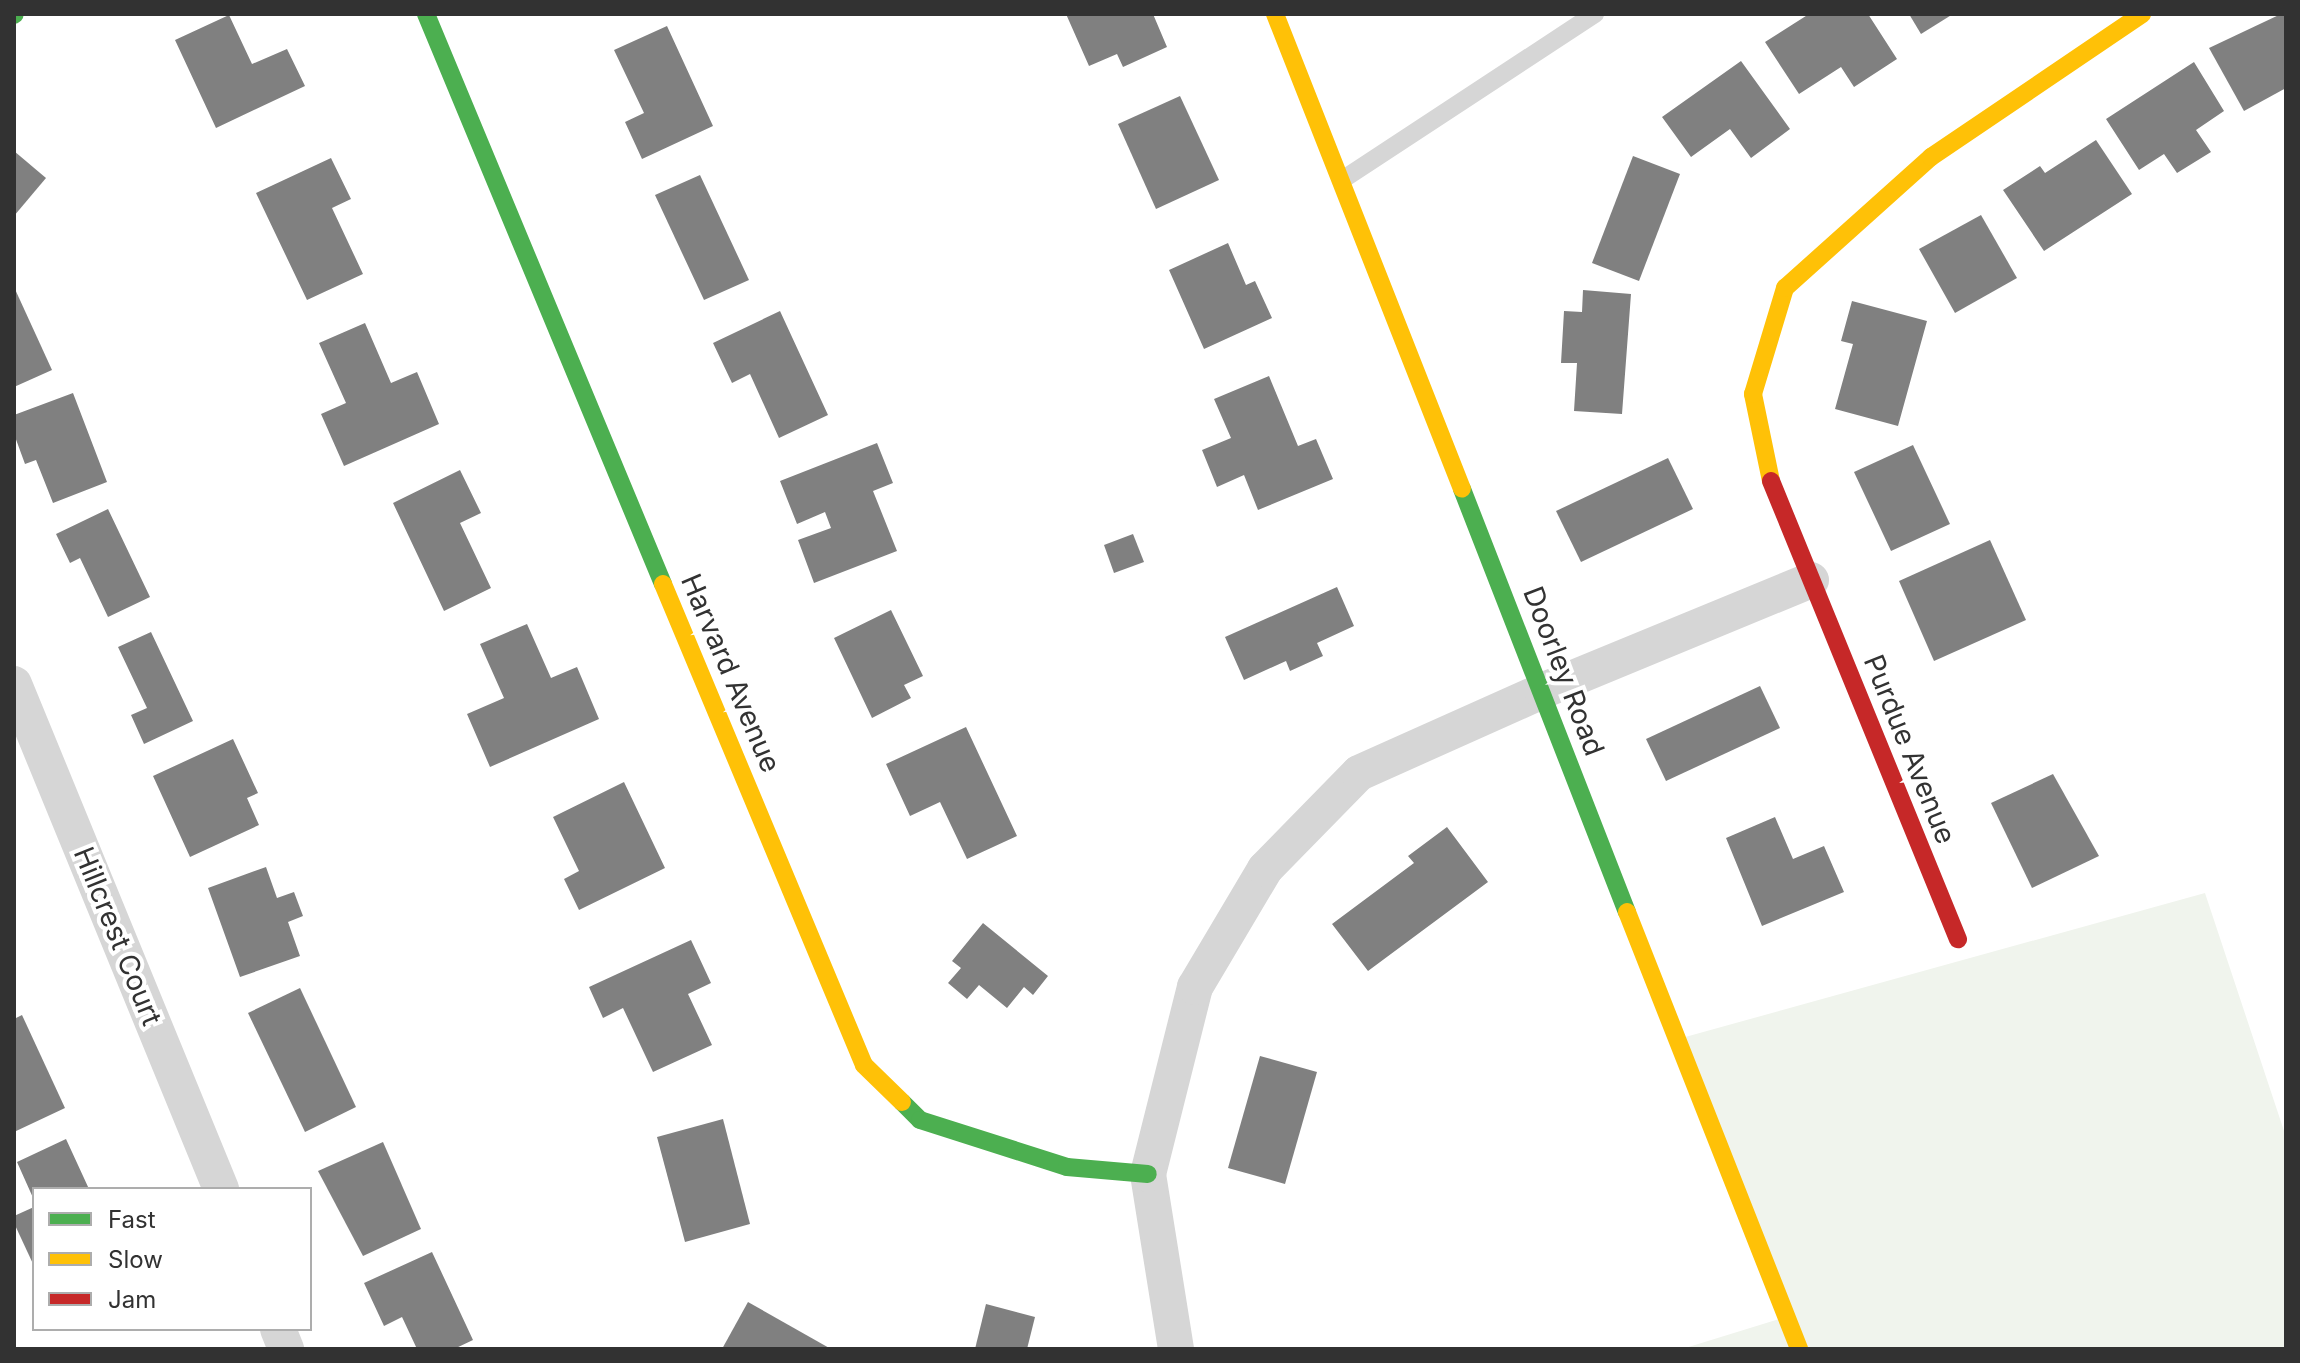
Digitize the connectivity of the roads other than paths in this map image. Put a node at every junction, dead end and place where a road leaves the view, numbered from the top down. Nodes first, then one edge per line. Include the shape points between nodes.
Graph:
1 (426, 14) edge
2 (1275, 14) edge
3 (1595, 14) edge
4 (2142, 14) edge
5 (1342, 180) junction
6 (1811, 580) junction
7 (14, 684) edge
8 (1542, 691) junction
9 (1958, 939) dead end
10 (1148, 1174) junction
11 (220, 1187) edge
12 (1176, 1349) edge
13 (1799, 1349) edge

1 - 10 street, Harvard Avenue via 864,1065 920,1120 1067,1167
2 - 5 street, Doorley Road
3 - 5 lane
4 - 6 street, Purdue Avenue via 1931,157 1785,288 1753,394 1768,472
5 - 8 street, Doorley Road
6 - 8 street
6 - 9 street, Purdue Avenue
7 - 11 street, Hillcrest Court
8 - 10 street via 1359,773 1265,869 1195,987
8 - 13 street, Doorley Road
10 - 12 street

